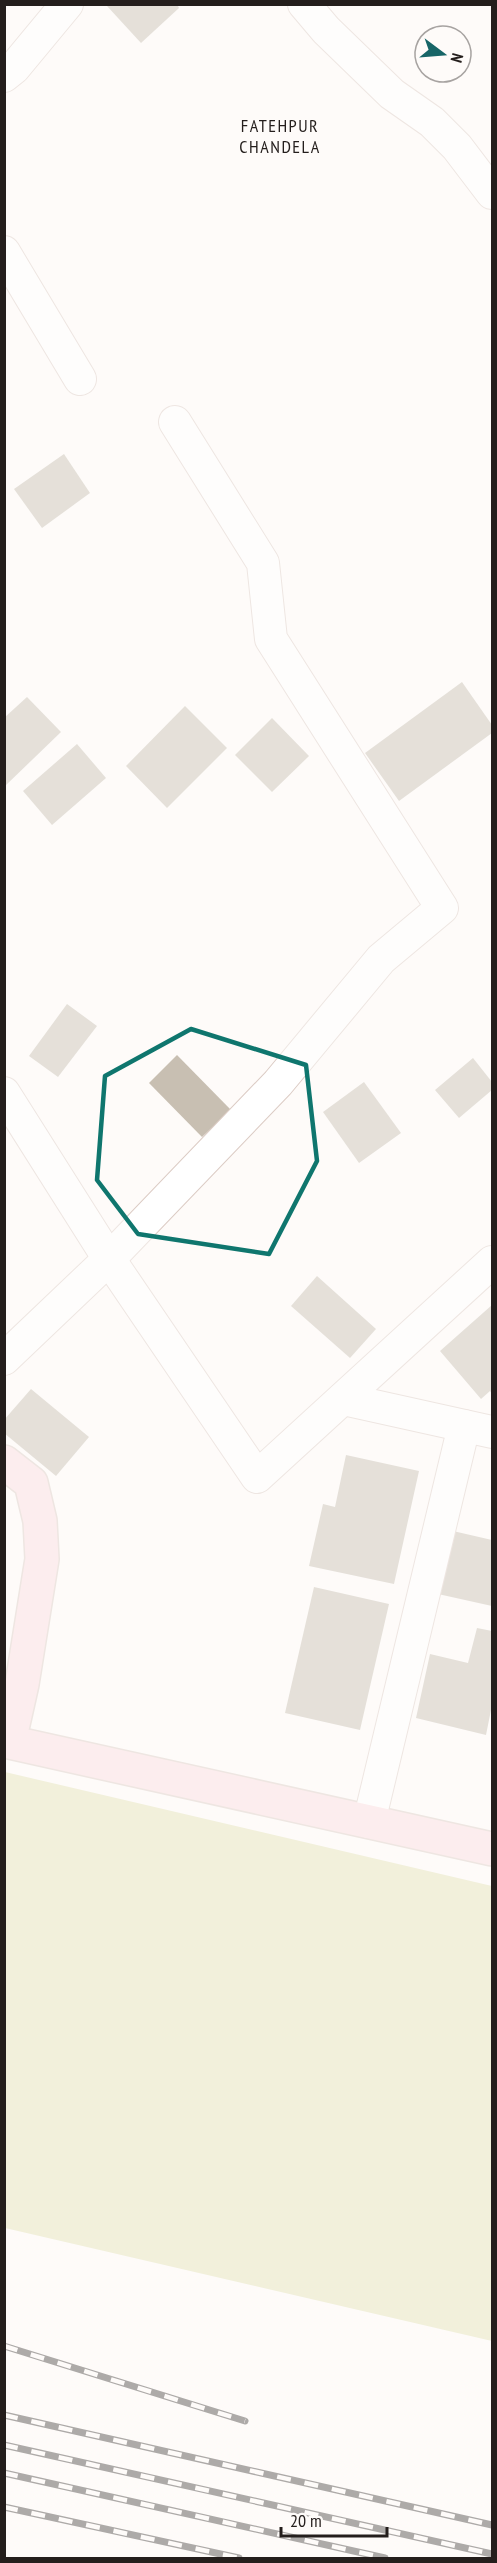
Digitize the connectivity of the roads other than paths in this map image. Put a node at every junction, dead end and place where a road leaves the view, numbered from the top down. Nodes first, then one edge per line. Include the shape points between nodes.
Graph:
1 (68, 4) edge
2 (304, 4) edge
3 (4, 76) edge
4 (492, 193) edge
5 (4, 252) edge
6 (80, 379) dead end
7 (175, 422) dead end
8 (4, 1093) edge
9 (109, 1259) junction
10 (492, 1262) edge
11 (4, 1359) edge
12 (343, 1399) junction
13 (478, 1429) edge
14 (4, 1462) edge
15 (7, 1742) edge
16 (369, 1822) junction
17 (492, 1849) edge

1 - 3 street
2 - 4 street via 392,94 432,122 457,147
5 - 6 street
7 - 9 street via 263,563 271,639 441,908 381,959 278,1083
8 - 9 street
9 - 11 street
9 - 12 street via 257,1477
10 - 12 street
12 - 13 street
13 - 16 street
14 - 15 street via 31,1484 40,1521 42,1559 22,1684
15 - 16 street
16 - 17 street

